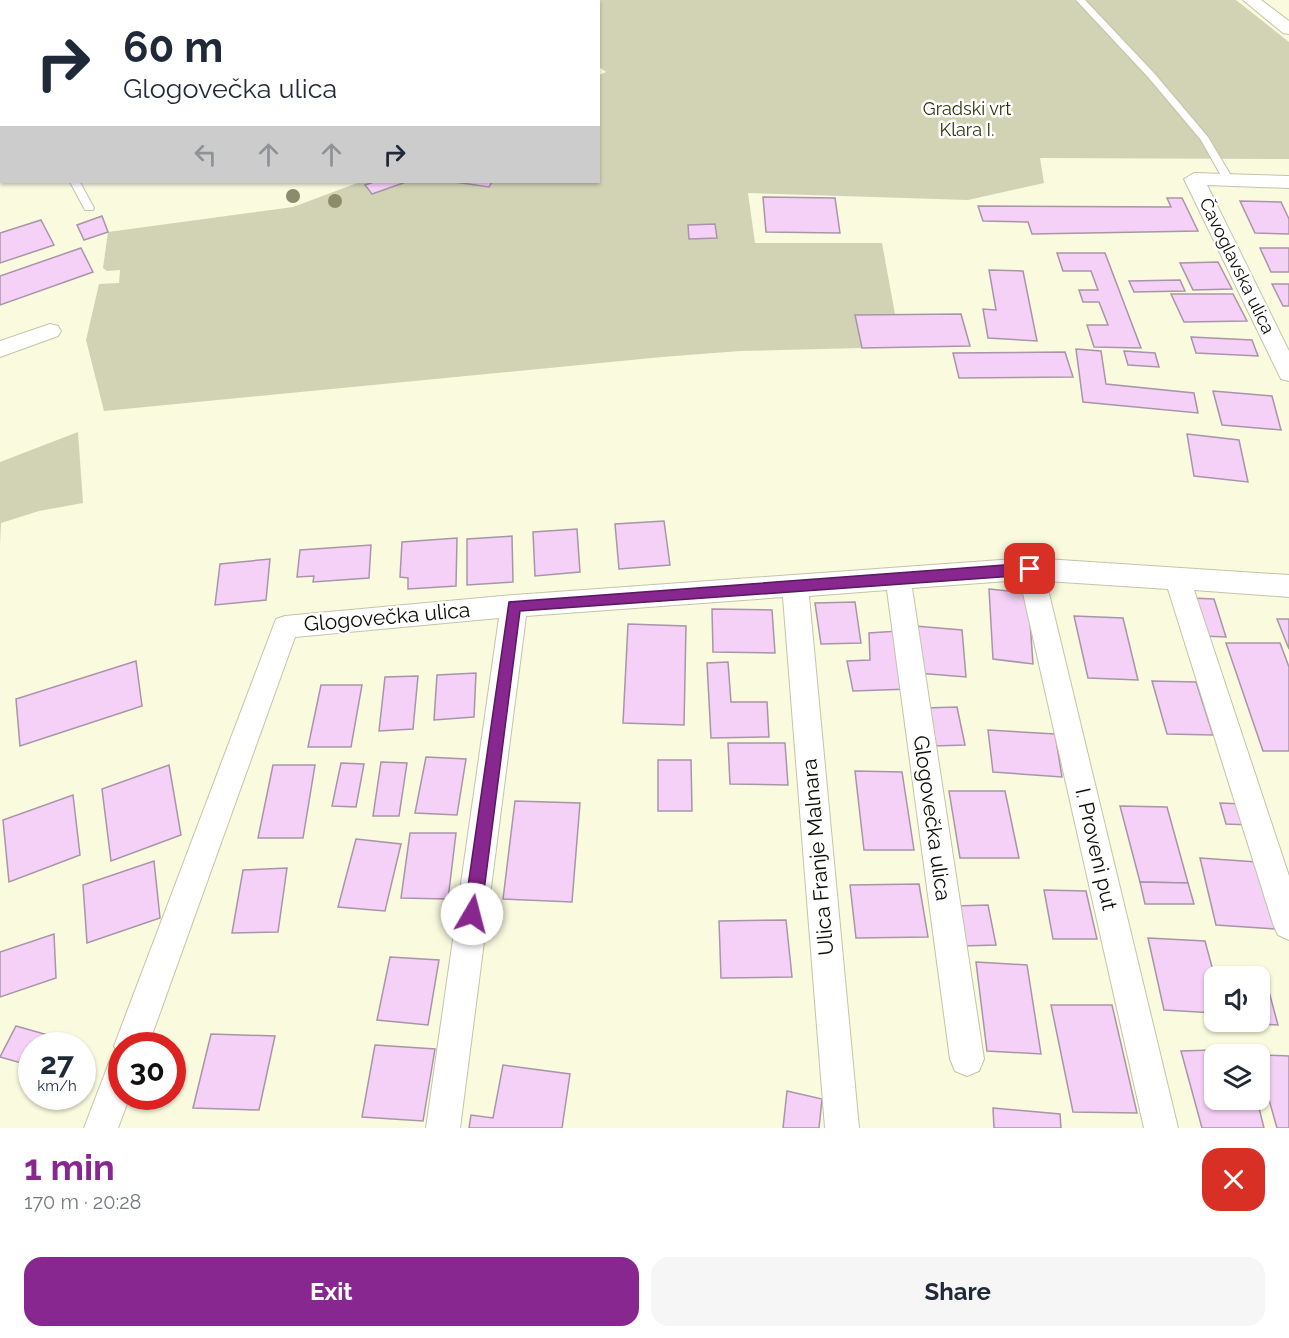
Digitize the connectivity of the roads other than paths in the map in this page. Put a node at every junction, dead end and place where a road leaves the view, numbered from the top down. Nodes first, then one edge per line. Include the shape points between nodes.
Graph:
1 (1080, 0) edge
2 (1251, 0) edge
3 (1289, 29) edge
4 (1228, 179) junction
5 (1289, 182) edge
6 (76, 183) edge
7 (89, 208) dead end
8 (50, 332) dead end
9 (0, 349) edge
10 (1289, 374) edge
11 (1030, 569) junction
12 (898, 578) junction
13 (1178, 580) junction
14 (795, 585) junction
15 (1289, 586) edge
16 (514, 606) junction
17 (1289, 924) edge
18 (136, 1032) edge
19 (967, 1059) dead end
20 (108, 1109) edge
21 (101, 1128) edge
22 (443, 1128) edge
23 (842, 1128) edge
24 (1161, 1128) edge

1 - 4 lane via 1205,139
2 - 3 street
4 - 5 street, Čavoglavska ulica
4 - 10 street, Čavoglavska ulica via 1194,178
6 - 7 lane
8 - 9 street
11 - 12 street, Glogovečka ulica
11 - 13 street, Glogovečka ulica
11 - 24 street, I. Proveni put
12 - 14 street, Glogovečka ulica
12 - 19 street, Glogovečka ulica
13 - 15 street, Glogovečka ulica
13 - 17 street
14 - 16 street, Glogovečka ulica
14 - 23 street, Ulica Franje Malnara
16 - 18 street, Glogovečka ulica via 285,627
16 - 22 street
20 - 21 street

